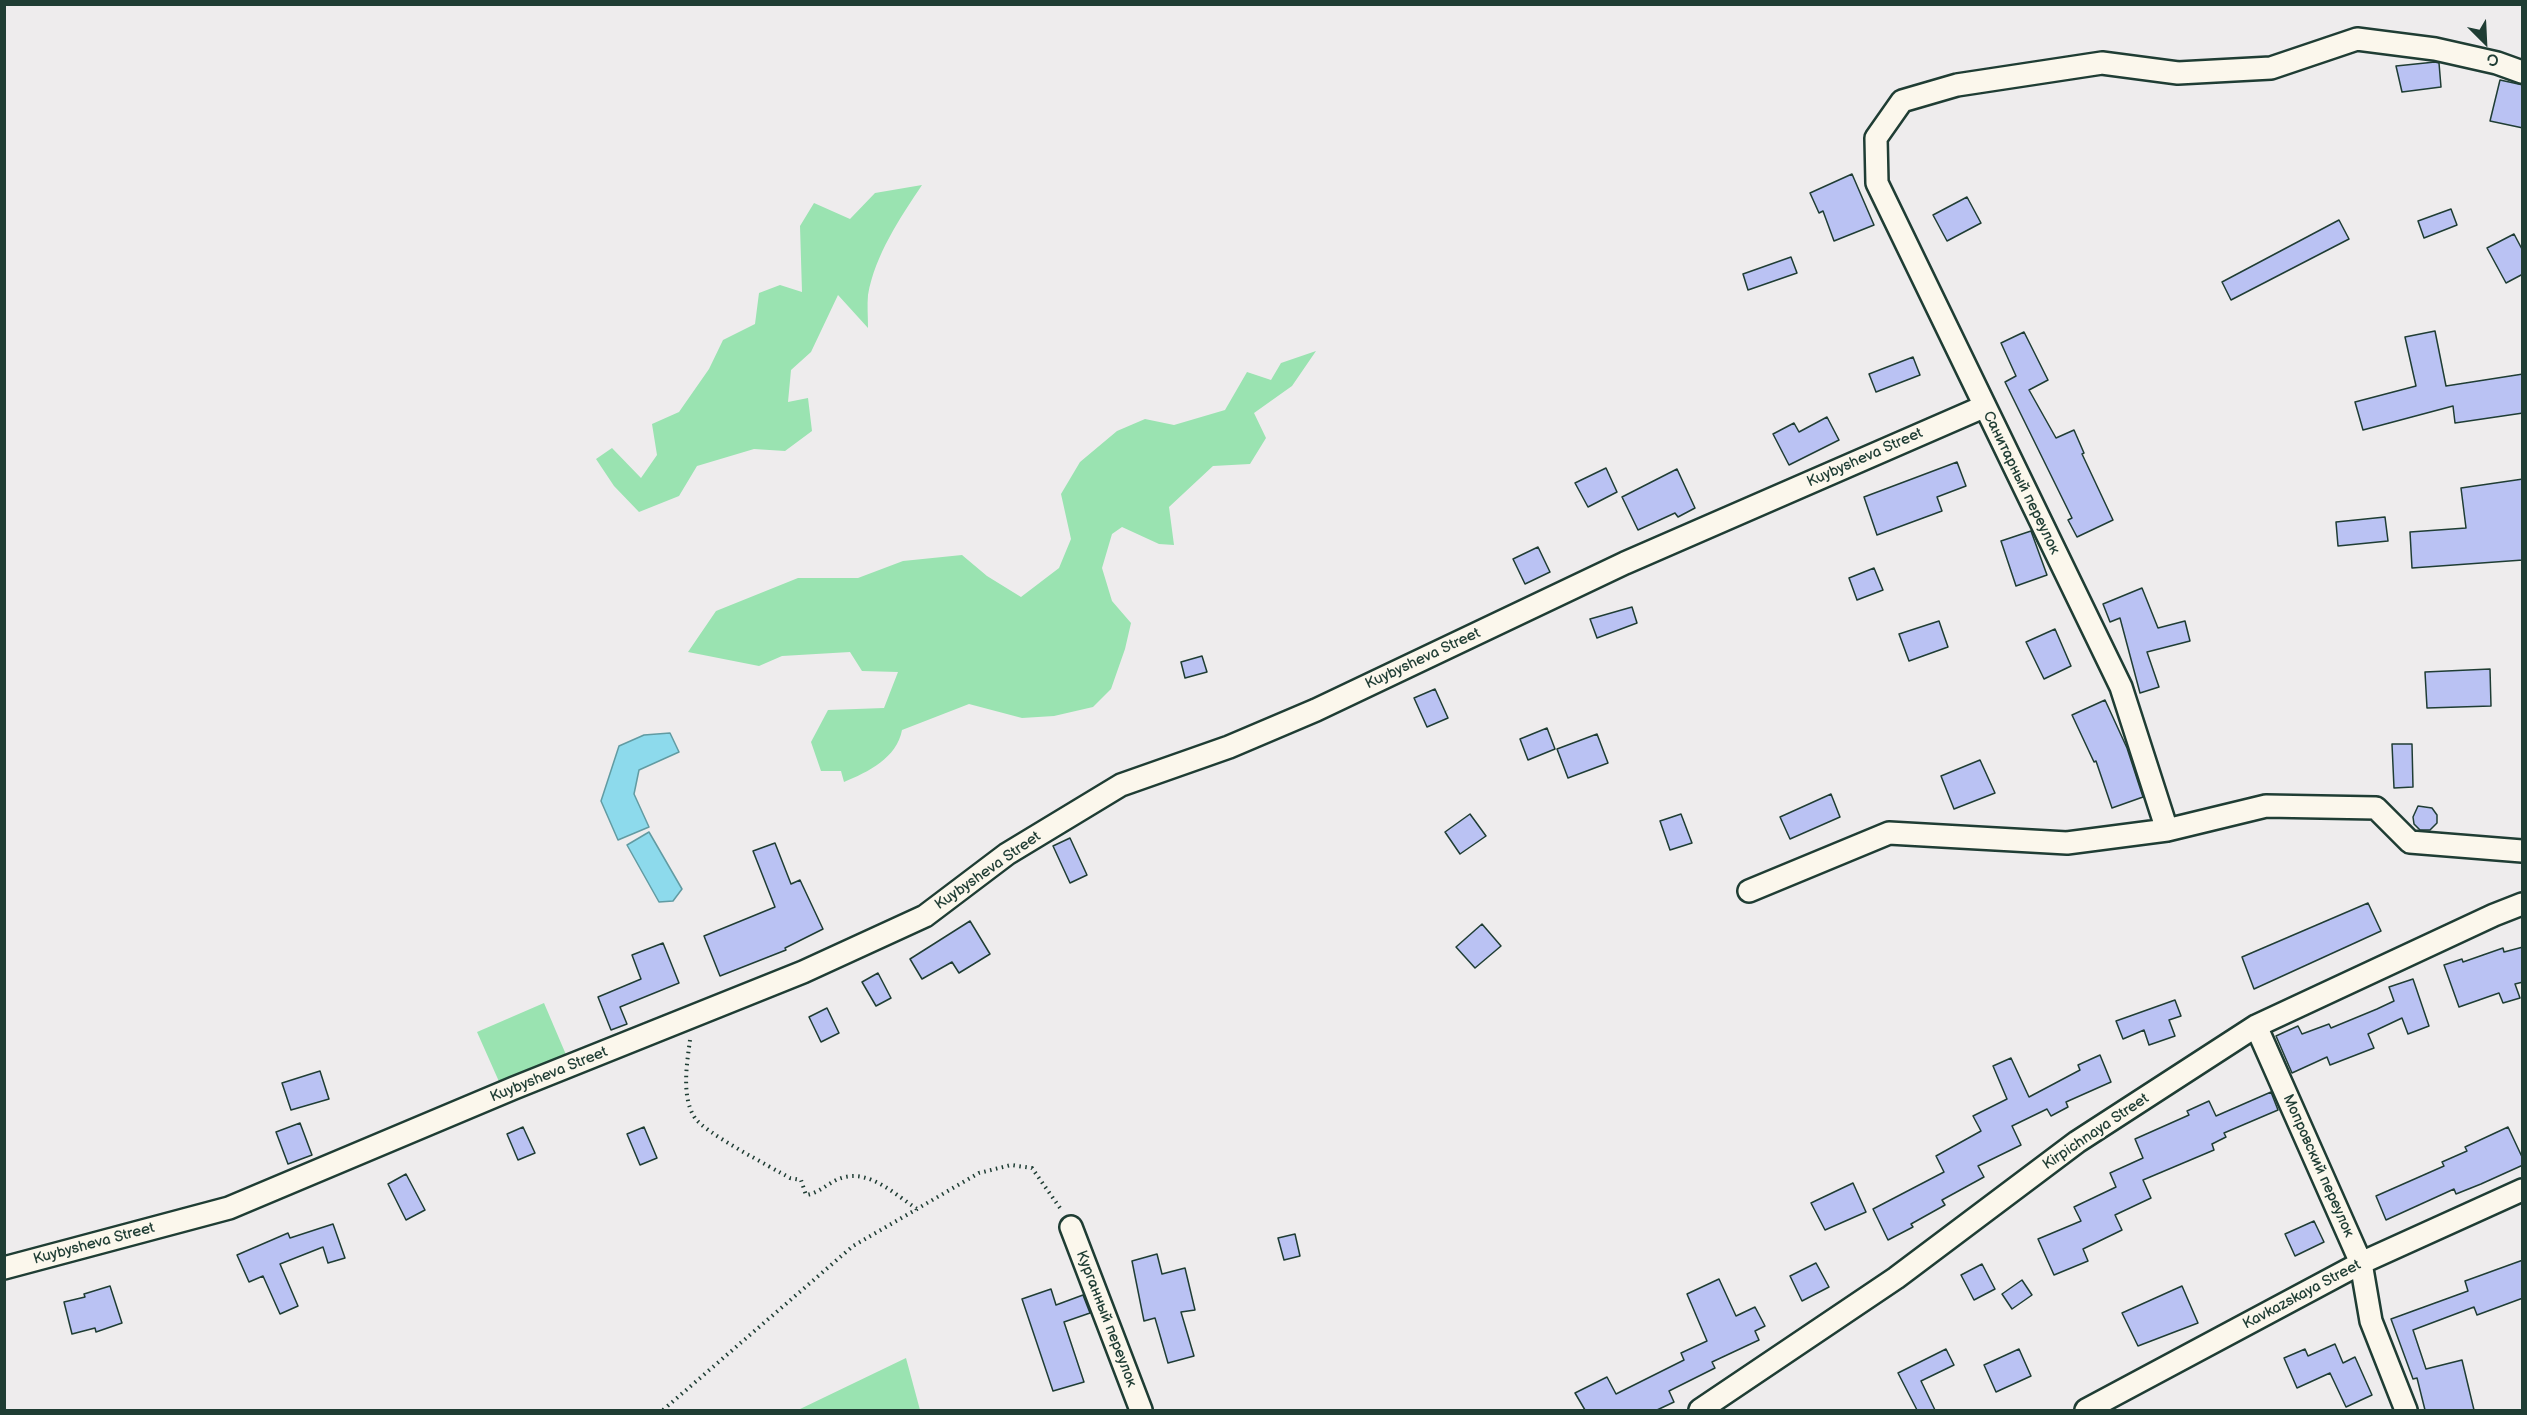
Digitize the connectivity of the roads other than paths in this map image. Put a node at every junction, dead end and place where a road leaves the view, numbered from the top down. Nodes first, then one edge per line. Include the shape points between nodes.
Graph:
1 (2523, 72) edge
2 (1983, 407) junction
3 (2167, 830) junction
4 (2523, 851) edge
5 (1749, 891) dead end
6 (2523, 904) edge
7 (2256, 1026) junction
8 (2523, 1190) edge
9 (1071, 1227) road end
10 (2361, 1263) junction
11 (4, 1268) edge
12 (1141, 1410) edge
13 (1700, 1410) edge
14 (2086, 1410) edge
15 (2406, 1410) edge

1 - 2 street, Санитарный переулок via 2435,49 2357,39 2271,68 2178,73 2102,63 1957,85 1902,101 1876,138 1877,183
2 - 3 street, Санитарный переулок via 2121,687
2 - 11 street, Kuybysheva Street via 1625,562 1316,710 1229,747 1121,784 1006,854 925,916 803,972 229,1209
3 - 4 street via 2266,806 2376,807 2410,842
3 - 5 street via 2067,843 1889,833
6 - 7 street, Kirpichnaya Street
7 - 10 street, Мопровский переулок
7 - 13 street, Kirpichnaya Street via 2077,1142 1896,1278
8 - 10 street, Kavkazskaya Street
9 - 12 street, Курганный переулок
10 - 14 street, Kavkazskaya Street
10 - 15 street, Мопровский переулок via 2372,1321

